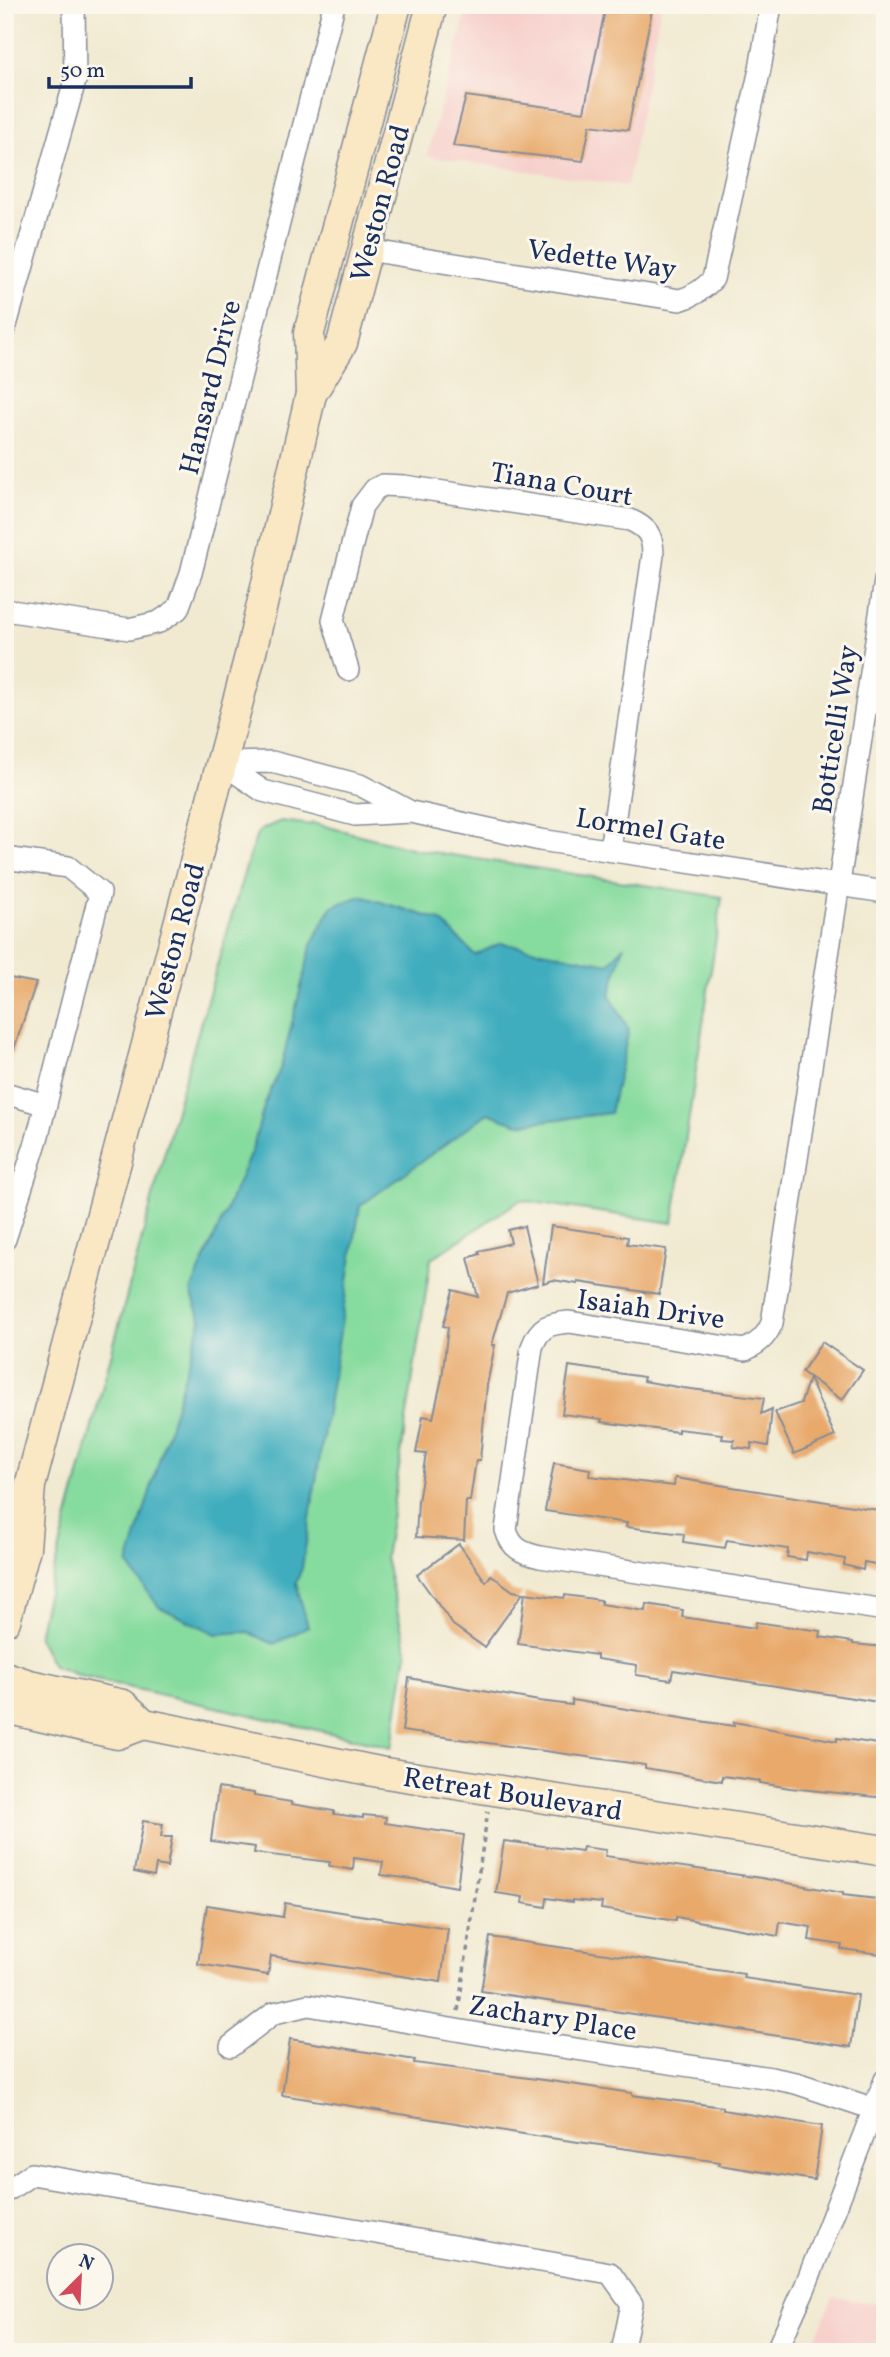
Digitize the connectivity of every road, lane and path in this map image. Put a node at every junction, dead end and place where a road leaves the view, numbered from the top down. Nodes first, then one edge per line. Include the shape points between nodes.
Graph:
1 (74, 5) edge
2 (334, 5) edge
3 (396, 5) edge
4 (432, 5) edge
5 (771, 5) edge
6 (367, 250) junction
7 (5, 329) edge
8 (311, 394) junction
9 (885, 581) edge
10 (5, 610) edge
11 (348, 670) dead end
12 (222, 763) junction
13 (411, 812) junction
14 (610, 850) junction
15 (5, 858) edge
16 (839, 885) junction
17 (885, 892) edge
18 (5, 1093) edge
19 (46, 1105) junction
20 (5, 1239) edge
21 (30, 1486) junction
22 (5, 1520) edge
23 (885, 1610) edge
24 (5, 1621) edge
25 (5, 1677) edge
26 (5, 1708) edge
27 (144, 1724) junction
28 (489, 1809) dead end
29 (885, 1851) edge
30 (457, 2016) dead end
31 (231, 2046) dead end
32 (885, 2080) edge
33 (874, 2109) junction
34 (5, 2192) edge
35 (622, 2352) edge
36 (776, 2352) edge

1 - 7 street via 75,81
2 - 10 street, Hansard Drive via 191,573 178,609 159,622 129,629
3 - 8 main road, Weston Road via 309,333
4 - 6 main road, Weston Road
5 - 6 street, Vedette Way via 713,279 694,296 680,300
6 - 8 main road, Weston Road via 342,343
8 - 12 main road, Weston Road
9 - 16 street, Botticelli Way
11 - 14 street, Tiana Court via 333,620 362,506 374,489 404,486 641,525 650,532 653,555
12 - 13 street, Lormel Gate via 285,765 360,785
12 - 13 street, Lormel Gate via 263,791 355,815
12 - 21 main road, Weston Road
13 - 14 street, Lormel Gate
14 - 16 street, Lormel Gate
15 - 19 street via 68,867 100,893
16 - 17 street, Lormel Gate
16 - 23 street, Isaiah Drive via 767,1334 745,1350 569,1322 543,1329 532,1347 506,1530 515,1547 533,1555
18 - 19 street
19 - 20 street
21 - 22 main road, Weston Road
21 - 24 main road, Weston Road via 25,1548
25 - 27 main road, Retreat Boulevard via 123,1705
26 - 27 main road, Retreat Boulevard via 117,1734
27 - 29 main road, Retreat Boulevard via 379,1772
28 - 30 path
31 - 33 street, Zachary Place via 274,2013 308,2005 771,2078
32 - 33 street
33 - 36 street
34 - 35 street via 32,2174 610,2273 632,2304

